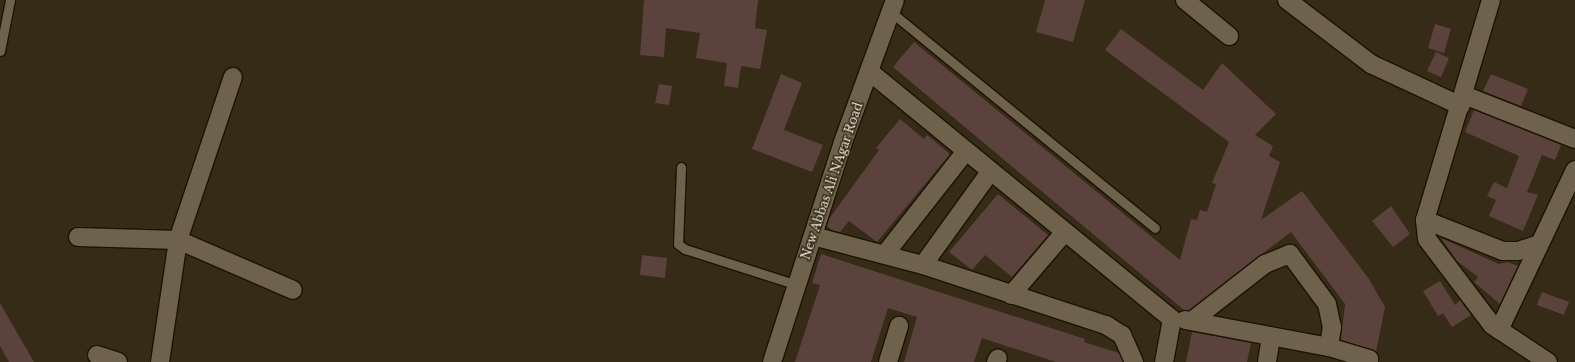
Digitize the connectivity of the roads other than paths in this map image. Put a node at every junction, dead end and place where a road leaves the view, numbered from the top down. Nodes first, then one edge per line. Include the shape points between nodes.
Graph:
1 (10, 0) edge
2 (1288, 0) edge
3 (1491, 0) edge
4 (1196, 3) edge
5 (893, 6) edge
6 (1229, 36) dead end
7 (0, 51) edge
8 (870, 72) junction
9 (233, 77) dead end
10 (1462, 100) junction
11 (1575, 139) edge
12 (966, 151) junction
13 (681, 167) dead end
14 (1575, 170) edge
15 (990, 172) junction
16 (1425, 220) junction
17 (1155, 228) dead end
18 (1064, 233) junction
19 (813, 236) junction
20 (78, 237) dead end
21 (178, 240) junction
22 (1537, 245) junction
23 (885, 254) junction
24 (923, 265) junction
25 (797, 285) junction
26 (293, 290) dead end
27 (1011, 295) junction
28 (1172, 319) junction
29 (1193, 320) junction
30 (899, 326) dead end
31 (1499, 330) junction
32 (1271, 337) junction
33 (1329, 347) junction
34 (97, 355) dead end
35 (118, 362) edge
36 (160, 362) edge
37 (772, 362) edge
38 (888, 362) edge
39 (1134, 362) edge
40 (1164, 362) edge
41 (1267, 362) edge
42 (1368, 362) edge
43 (1548, 362) edge

1 - 7 lane
2 - 10 street via 1370,64
3 - 10 street
4 - 6 street
5 - 8 street, New Abbas Ali NAgar Road
5 - 17 lane
8 - 12 street
8 - 19 street, New Abbas Ali NAgar Road
9 - 21 street
10 - 11 street
10 - 16 street
12 - 15 street
12 - 23 street
13 - 25 lane via 678,244 685,249
14 - 22 street
15 - 18 street
15 - 24 street
16 - 22 street via 1503,251 1518,251
16 - 31 street via 1432,250
18 - 27 street
18 - 28 street
19 - 23 street
19 - 25 street, New Abbas Ali NAgar Road
20 - 21 street
21 - 26 street
21 - 36 street
22 - 31 street
23 - 24 street
24 - 27 street
25 - 37 street, New Abbas Ali NAgar Road
27 - 39 street via 1106,325 1122,335
28 - 29 street
28 - 40 street
29 - 32 street
29 - 33 street via 1265,264 1290,254 1328,304 1332,327
30 - 38 street
31 - 43 street
32 - 33 street
32 - 41 street
33 - 42 street via 1369,359
34 - 35 street

